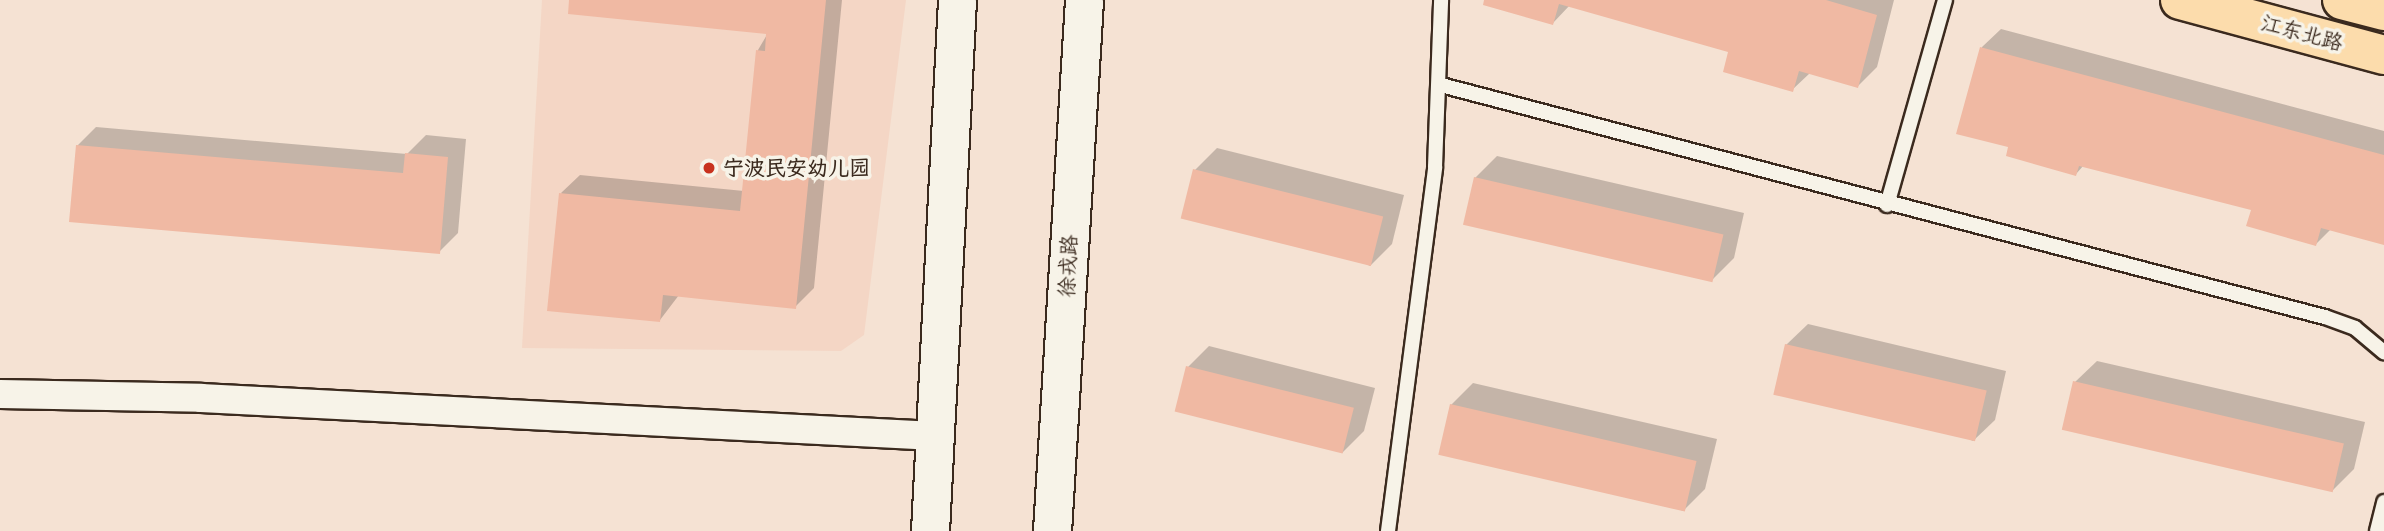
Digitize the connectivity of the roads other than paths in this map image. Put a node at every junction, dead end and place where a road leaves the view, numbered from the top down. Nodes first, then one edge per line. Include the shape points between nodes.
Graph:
1 (957, 0) edge
2 (1084, 0) edge
3 (1441, 0) edge
4 (1945, 0) edge
5 (2180, 0) edge
6 (2342, 0) edge
7 (2384, 11) edge
8 (2384, 55) edge
9 (1441, 85) junction
10 (1887, 205) junction
11 (2384, 352) edge
12 (0, 394) edge
13 (935, 436) junction
14 (2384, 502) edge
15 (930, 531) edge
16 (1052, 531) edge
17 (1388, 531) edge
18 (2377, 531) edge

1 - 13 street
2 - 16 street, 徐戎路
3 - 9 lane
4 - 10 lane
5 - 8 main road, 江东北路
6 - 7 main road, 江东北路
9 - 10 lane
9 - 17 lane
10 - 11 lane via 2325,317 2355,328
12 - 13 street via 201,398
13 - 15 street
14 - 18 lane

